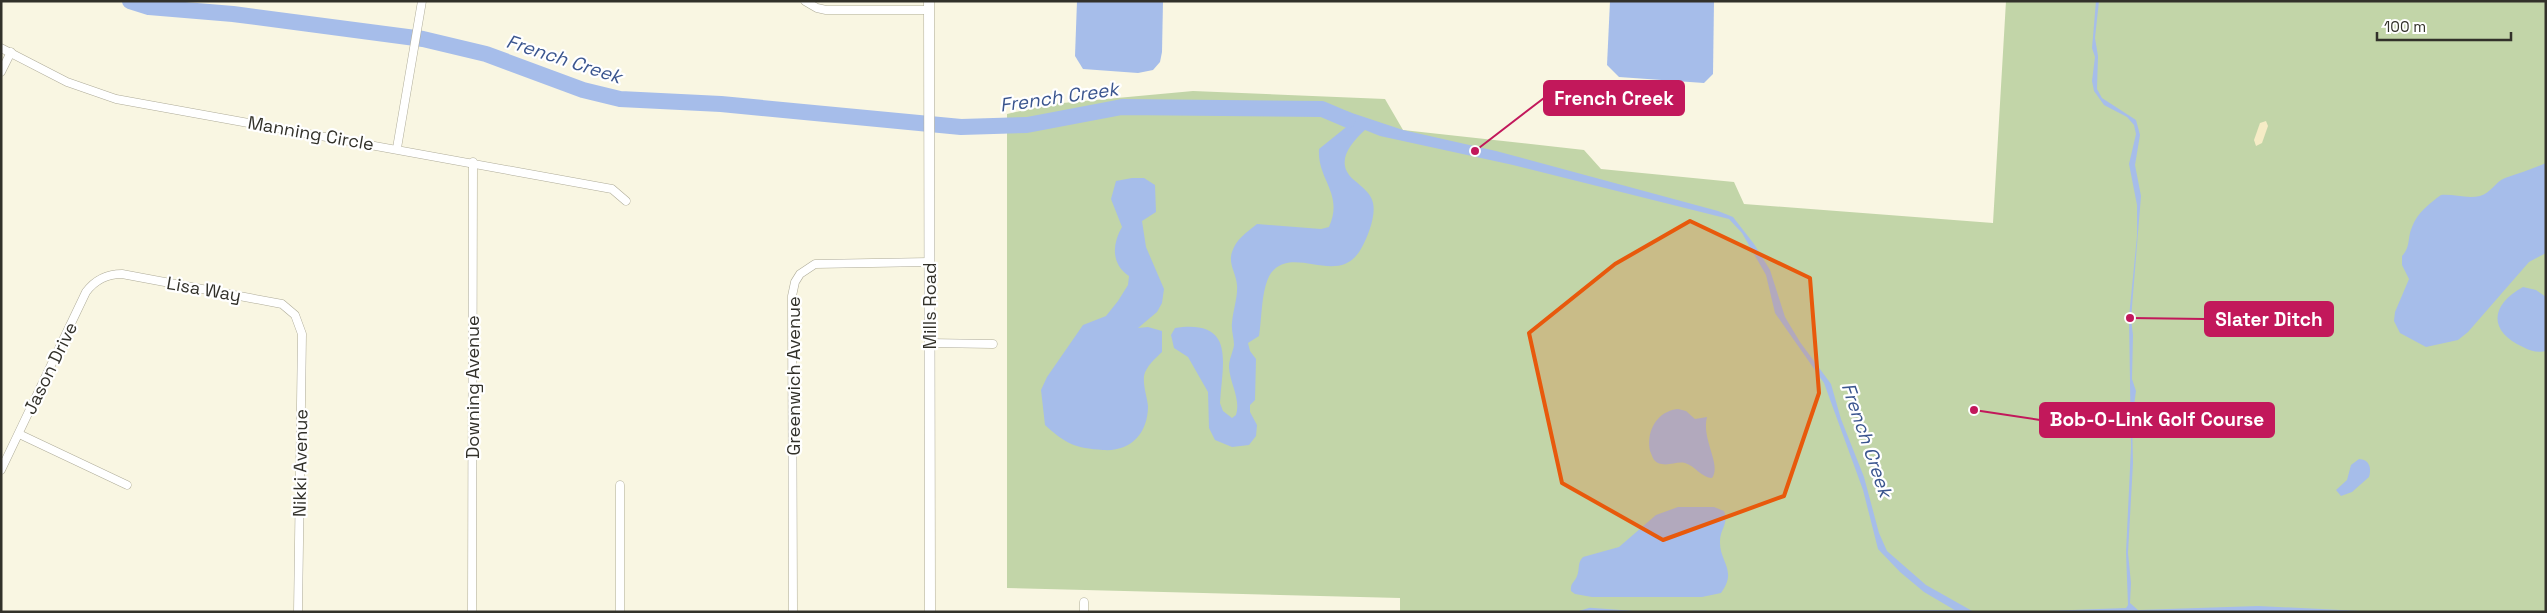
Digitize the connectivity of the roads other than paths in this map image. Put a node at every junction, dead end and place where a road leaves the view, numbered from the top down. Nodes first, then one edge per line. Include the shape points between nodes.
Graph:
1 (422, 1) edge
2 (805, 1) edge
3 (929, 6) edge
4 (1, 48) edge
5 (11, 52) junction
6 (1, 72) edge
7 (397, 148) junction
8 (473, 162) junction
9 (626, 201) dead end
10 (929, 262) junction
11 (108, 275) joint
12 (295, 315) joint
13 (929, 343) junction
14 (993, 344) dead end
15 (18, 434) junction
16 (1, 470) edge
17 (127, 485) dead end
18 (620, 485) dead end
19 (1084, 602) dead end
20 (298, 612) edge
21 (472, 612) edge
22 (620, 612) edge
23 (793, 612) edge
24 (930, 612) edge
25 (1084, 612) edge

1 - 7 street
2 - 3 street via 826,10
3 - 10 street, Mills Road
4 - 5 street, Manning Circle
5 - 6 street
5 - 7 street, Manning Circle via 68,82 116,99
7 - 8 street, Manning Circle
8 - 9 street, Manning Circle via 612,189
8 - 21 street, Downing Avenue
10 - 13 street, Mills Road
10 - 23 street, Greenwich Avenue via 824,262 807,268 795,282 792,296
11 - 12 street, Lisa Way via 122,274 271,300
11 - 15 street, Jason Drive via 96,281 86,292
12 - 20 street, Nikki Avenue via 302,337
13 - 14 street
13 - 24 street, Mills Road
15 - 16 street, Jason Drive
15 - 17 street
18 - 22 street
19 - 25 street

